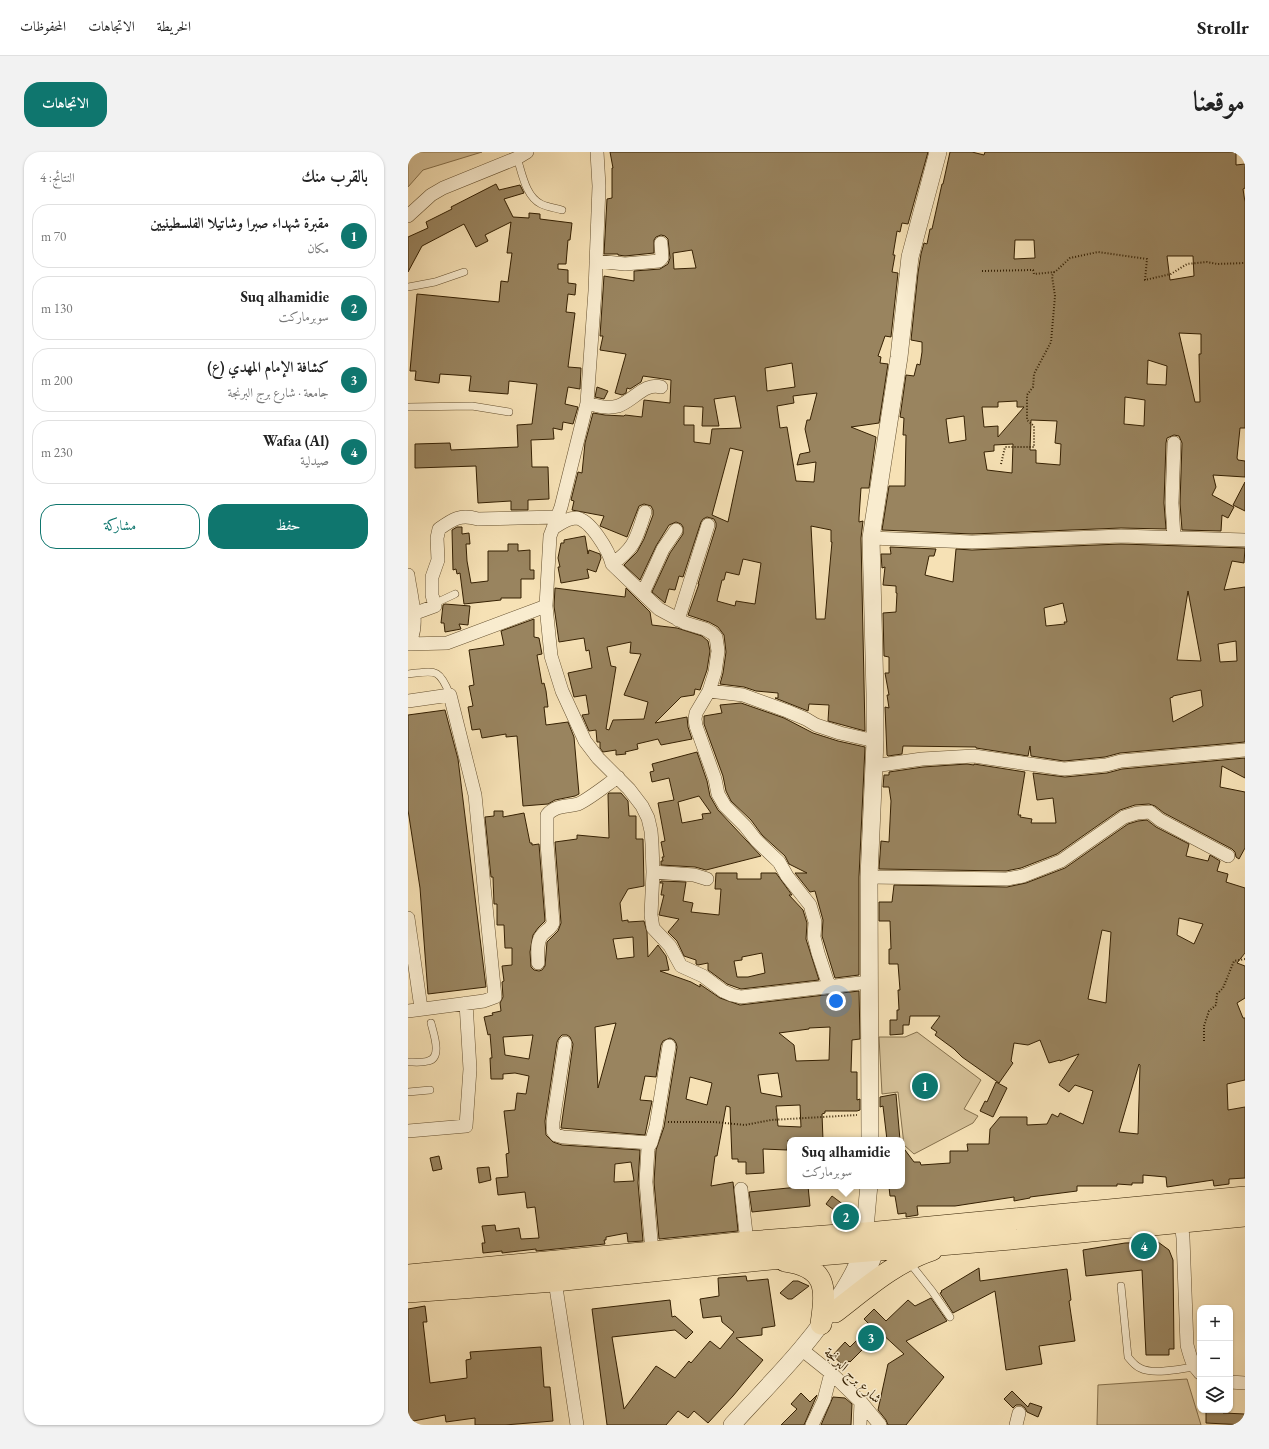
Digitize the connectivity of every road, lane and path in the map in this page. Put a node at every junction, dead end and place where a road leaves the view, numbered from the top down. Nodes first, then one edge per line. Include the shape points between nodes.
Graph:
1 (597, 152) edge
2 (938, 152) edge
3 (522, 155) edge
4 (562, 210) dead end
5 (408, 216) edge
6 (661, 243) dead end
7 (596, 261) junction
8 (1245, 263) edge
9 (982, 271) dead end
10 (464, 272) dead end
11 (1055, 272) junction
12 (408, 288) edge
13 (661, 387) dead end
14 (587, 403) junction
15 (408, 407) edge
16 (509, 412) dead end
17 (1174, 443) dead end
18 (1001, 464) dead end
19 (644, 512) dead end
20 (555, 522) junction
21 (708, 525) dead end
22 (676, 530) dead end
23 (870, 538) junction
24 (1174, 538) junction
25 (1245, 540) edge
26 (612, 564) junction
27 (408, 575) edge
28 (642, 593) junction
29 (455, 594) dead end
30 (435, 606) junction
31 (546, 606) junction
32 (414, 614) junction
33 (678, 620) junction
34 (408, 643) edge
35 (408, 674) edge
36 (709, 690) junction
37 (450, 695) junction
38 (408, 701) edge
39 (875, 741) junction
40 (1245, 750) edge
41 (874, 766) junction
42 (618, 777) junction
43 (1228, 856) dead end
44 (653, 872) junction
45 (869, 877) junction
46 (706, 879) dead end
47 (408, 918) edge
48 (1245, 959) edge
49 (538, 963) dead end
50 (869, 982) junction
51 (829, 986) junction
52 (466, 1003) junction
53 (421, 1008) junction
54 (408, 1011) edge
55 (431, 1023) dead end
56 (1204, 1041) dead end
57 (565, 1042) dead end
58 (669, 1046) dead end
59 (408, 1062) edge
60 (430, 1090) dead end
61 (408, 1092) edge
62 (870, 1114) junction
63 (657, 1119) junction
64 (408, 1131) edge
65 (870, 1137) edge
66 (651, 1143) junction
67 (741, 1189) dead end
68 (870, 1189) edge
69 (1245, 1197) edge
70 (1245, 1216) edge
71 (1181, 1222) junction
72 (869, 1241) junction
73 (747, 1242) junction
74 (955, 1243) junction
75 (652, 1252) junction
76 (771, 1259) junction
77 (908, 1260) junction
78 (408, 1275) edge
79 (556, 1280) junction
80 (1121, 1286) dead end
81 (408, 1292) edge
82 (950, 1317) dead end
83 (824, 1323) junction
84 (801, 1349) junction
85 (1197, 1370) edge
86 (831, 1373) junction
87 (1233, 1382) edge
88 (1245, 1383) edge
89 (861, 1402) junction
90 (879, 1423) edge
91 (577, 1425) edge
92 (732, 1425) edge
93 (812, 1425) edge
94 (860, 1425) edge

1 - 7 street via 599,186
2 - 23 street via 910,257 899,357
3 - 4 lane via 527,186 534,200
3 - 5 street via 443,188
6 - 7 street via 662,258 659,261 625,264
7 - 14 street
8 - 11 path via 1187,264 1171,274 1145,280 1147,258 1098,252 1070,258
9 - 11 path via 1033,270 1034,274
10 - 12 lane
11 - 18 path via 1052,276 1055,296 1051,342 1034,374 1033,387 1027,395 1027,420 1034,426 1034,448 1005,447
13 - 14 street via 652,386 628,402 610,408
14 - 20 street
15 - 16 lane via 472,406
17 - 24 street
19 - 26 street via 633,545
20 - 26 street via 575,518 583,520 596,534
20 - 30 street via 468,517 452,520 439,530 438,560 432,577
20 - 31 street via 550,536
21 - 33 street
22 - 28 street via 663,549
23 - 24 street via 972,542 1121,536
23 - 39 street
24 - 25 street
26 - 28 street
27 - 32 street
28 - 33 street via 659,609
29 - 30 lane
30 - 32 street
31 - 34 street via 446,643
31 - 42 street via 550,656 569,709 590,749
32 - 34 street via 415,628
33 - 36 street via 705,629 716,637 717,657
35 - 37 lane via 433,671 439,674
36 - 39 street via 743,695 800,716 816,725
36 - 51 street via 695,719 718,794 725,806 779,862 810,905 815,922 814,937
37 - 38 street
37 - 52 street via 475,795 495,997
39 - 41 street
40 - 41 street via 1064,769 974,756 922,759
41 - 45 street
42 - 44 street via 637,798 648,818
42 - 49 street via 579,803 558,807 546,815 553,923 541,936
43 - 45 street via 1160,820 1150,812 1124,817 1060,861 1024,876 1006,879
44 - 46 street via 694,875
44 - 51 street via 653,928 670,946 681,966 703,976 736,997 764,996
45 - 50 street
47 - 53 street
48 - 56 path via 1234,961 1223,988 1217,994 1216,1005 1209,1011 1204,1026
50 - 51 street
50 - 62 street
52 - 53 street
52 - 64 street via 470,1069 466,1126
53 - 54 street
55 - 59 lane via 437,1049 432,1060
57 - 66 street via 553,1122 556,1135
58 - 63 street
60 - 61 lane
62 - 63 path via 771,1120 745,1125 667,1122
62 - 65 street
63 - 66 street
66 - 75 street via 648,1148 646,1182
67 - 73 street
68 - 72 street
69 - 72 main road
70 - 71 main road
71 - 74 main road
71 - 85 street via 1187,1345 1190,1358
72 - 73 main road
72 - 74 main road
72 - 76 main road
72 - 83 street via 852,1277
73 - 75 main road
74 - 77 main road
75 - 78 main road
76 - 79 main road
76 - 83 main road via 804,1265 819,1278 824,1296
77 - 82 lane
77 - 83 main road via 885,1274
79 - 81 main road
79 - 91 street
80 - 85 lane via 1128,1357 1134,1364 1153,1372
83 - 84 street
84 - 86 street, شارع برج البرنجة
84 - 92 street
86 - 89 street, شارع برج البرنجة
86 - 93 street via 824,1400
87 - 88 street
89 - 90 street, شارع برج البرنجة
89 - 94 street

